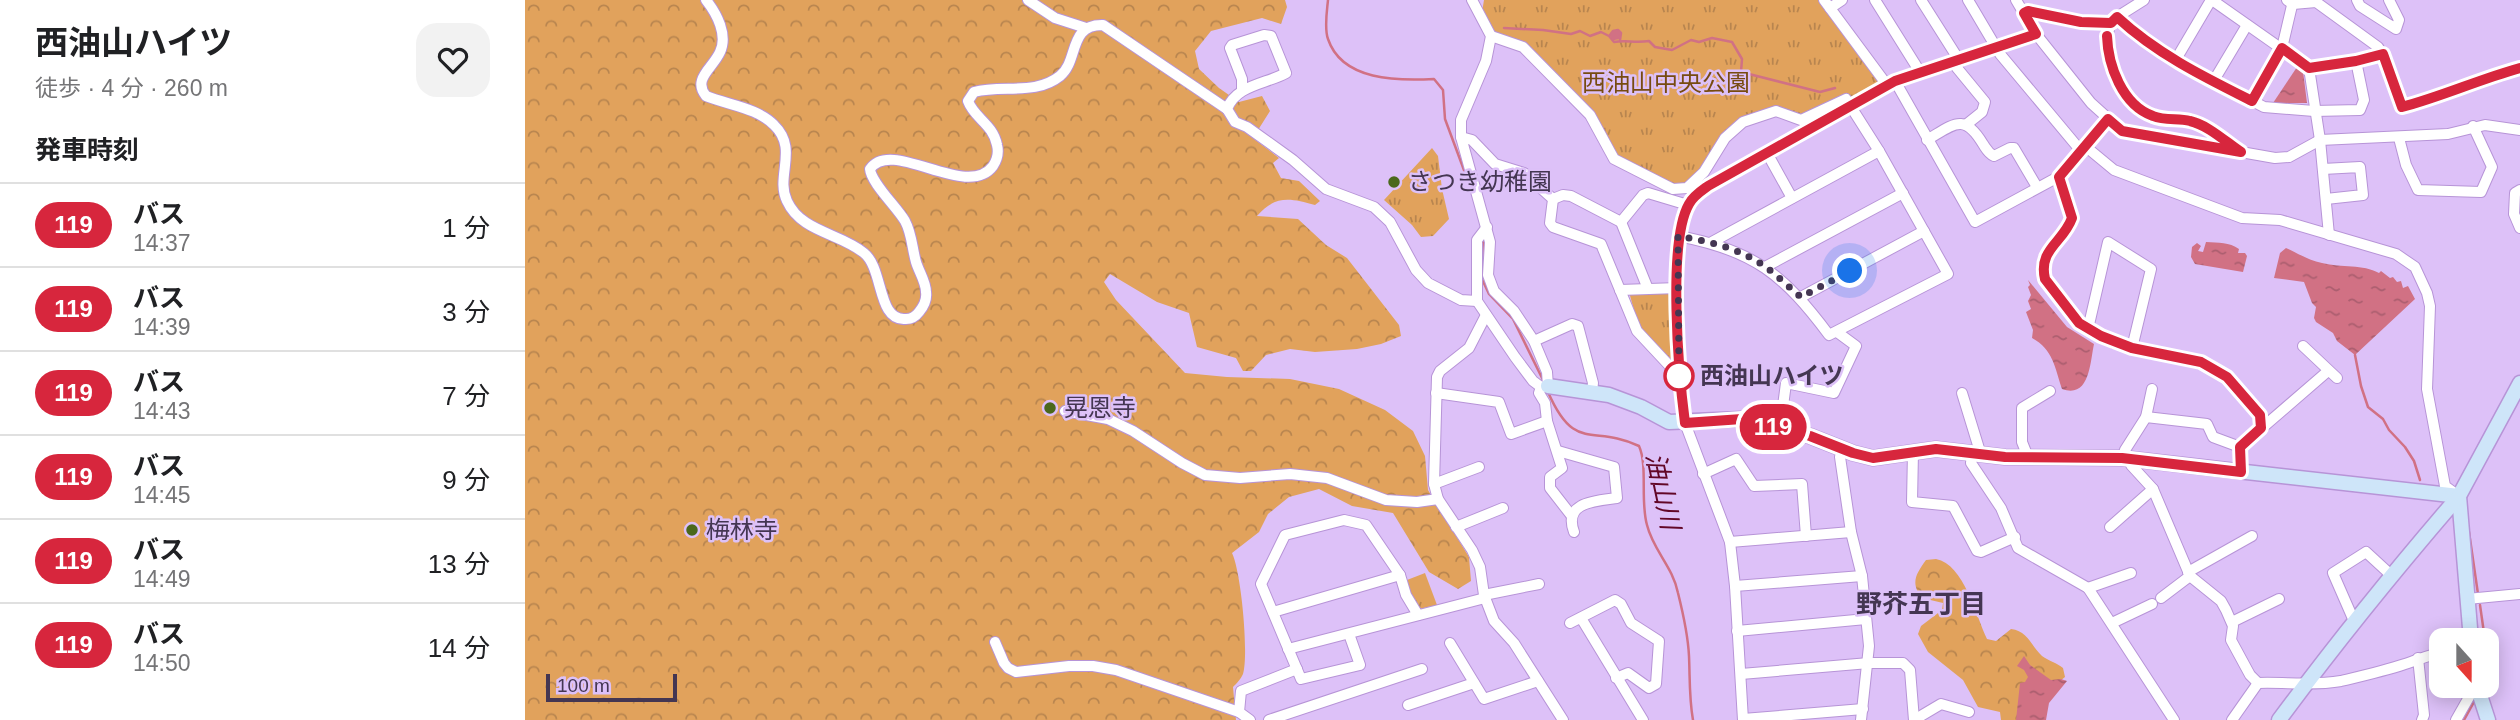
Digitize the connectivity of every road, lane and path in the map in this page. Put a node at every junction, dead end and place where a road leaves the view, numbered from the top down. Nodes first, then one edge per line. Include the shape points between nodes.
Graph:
1 (706, 0) edge
2 (1028, 0) edge
3 (1842, 0) edge
4 (1875, 0) edge
5 (1921, 0) edge
6 (1968, 0) edge
7 (2016, 0) edge
8 (2144, 0) edge
9 (2212, 0) edge
10 (2373, 0) edge
11 (2389, 0) edge
12 (2291, 1) edge
13 (1476, 3) edge
14 (2359, 3) edge
15 (1827, 4) edge
16 (2024, 13) junction
17 (2114, 20) junction
18 (2247, 25) junction
19 (1086, 28) junction
20 (2036, 34) junction
21 (1491, 36) junction
22 (1997, 47) junction
23 (2282, 48) junction
24 (2383, 54) junction
25 (1957, 60) junction
26 (2175, 61) junction
27 (2356, 61) junction
28 (2309, 68) junction
29 (2520, 68) edge
30 (1920, 72) junction
31 (2213, 82) junction
32 (1891, 83) junction
33 (1243, 90) junction
34 (2252, 101) junction
35 (1851, 105) junction
36 (1227, 109) junction
37 (2314, 111) junction
38 (2108, 119) junction
39 (1967, 124) junction
40 (2473, 126) junction
41 (2520, 130) edge
42 (1461, 137) junction
43 (2399, 138) junction
44 (1927, 140) junction
45 (2320, 140) junction
46 (2083, 149) junction
47 (1879, 150) junction
48 (2241, 152) junction
49 (1767, 153) junction
50 (2323, 169) junction
51 (2059, 177) junction
52 (2037, 187) junction
53 (2520, 190) edge
54 (1903, 193) junction
55 (1792, 198) junction
56 (1553, 199) junction
57 (2326, 200) junction
58 (1688, 205) junction
59 (1621, 222) junction
60 (1487, 227) junction
61 (2520, 228) edge
62 (1924, 231) junction
63 (2329, 235) junction
64 (1678, 236) junction
65 (1713, 242) junction
66 (1765, 267) junction
67 (1678, 288) junction
68 (1648, 289) junction
69 (1620, 290) junction
70 (1801, 297) junction
71 (1477, 301) junction
72 (1486, 315) junction
73 (2088, 329) junction
74 (1837, 332) junction
75 (1534, 341) junction
76 (2303, 346) dead end
77 (2132, 348) junction
78 (2328, 371) junction
79 (1679, 376) junction
80 (2337, 378) dead end
81 (2520, 383) edge
82 (1544, 386) junction
83 (2152, 389) dead end
84 (1592, 391) junction
85 (2050, 391) dead end
86 (1436, 393) junction
87 (1962, 393) dead end
88 (1065, 411) dead end
89 (2147, 417) junction
90 (1547, 421) junction
91 (1685, 423) junction
92 (2261, 428) junction
93 (1780, 429) junction
94 (2240, 447) junction
95 (1845, 450) junction
96 (1558, 451) junction
97 (1913, 452) junction
98 (1977, 454) junction
99 (2028, 457) junction
100 (2127, 459) junction
101 (1479, 467) dead end
102 (2241, 472) junction
103 (1703, 474) junction
104 (1434, 484) junction
105 (2153, 489) junction
106 (2459, 496) junction
107 (1438, 499) junction
108 (1503, 508) dead end
109 (1571, 514) junction
110 (1456, 527) junction
111 (2110, 527) dead end
112 (1573, 532) dead end
113 (1851, 532) junction
114 (1806, 536) junction
115 (2252, 536) dead end
116 (2015, 537) junction
117 (1730, 542) junction
118 (2130, 573) dead end
119 (2189, 574) junction
120 (1400, 575) junction
121 (2391, 575) junction
122 (1862, 576) junction
123 (1539, 584) dead end
124 (1735, 586) junction
125 (2088, 588) junction
126 (2520, 594) edge
127 (1484, 597) junction
128 (2279, 599) dead end
129 (2467, 599) junction
130 (1273, 612) junction
131 (1418, 615) junction
132 (1581, 618) junction
133 (1866, 619) junction
134 (2354, 621) junction
135 (2232, 622) junction
136 (1570, 623) dead end
137 (2112, 623) junction
138 (2470, 628) edge
139 (1737, 631) junction
140 (1349, 634) junction
141 (995, 642) dead end
142 (1450, 643) dead end
143 (1288, 649) junction
144 (2429, 656) edge
145 (2418, 659) junction
146 (1869, 663) junction
147 (1422, 669) dead end
148 (1297, 670) junction
149 (1741, 674) junction
150 (1616, 678) junction
151 (1538, 681) junction
152 (2305, 682) junction
153 (1474, 683) junction
154 (2258, 683) junction
155 (2468, 698) edge
156 (2480, 698) edge
157 (1408, 705) dead end
158 (1239, 712) junction
159 (1969, 712) dead end
160 (1862, 715) edge
161 (1743, 719) edge
162 (1249, 720) edge
163 (1269, 720) edge
164 (1563, 720) edge
165 (1643, 720) edge
166 (1914, 720) edge
167 (2174, 720) edge
168 (2232, 720) edge
169 (2279, 720) edge
170 (2422, 720) edge
171 (2456, 720) edge
172 (2488, 720) edge

1 - 19 street via 716,14 723,40 702,78 702,91 773,124 785,141 784,190 796,215 865,253 877,271 886,308 902,320 919,313 925,303 925,286 906,223 873,178 872,165 895,160 953,175 988,171 998,154 997,144 988,124 970,106 969,95 982,89 1036,88 1063,75
2 - 19 street via 1055,18
3 - 15 street
4 - 30 street
5 - 25 street
6 - 22 street
7 - 16 street
8 - 17 street
9 - 18 street
9 - 26 street
10 - 14 street
11 - 14 street via 2399,20 2396,29
12 - 23 street
12 - 24 street via 2316,2
13 - 21 street
15 - 32 street
16 - 17 street via 2081,22
16 - 20 street
17 - 26 street
17 - 48 street via 2107,36 2113,72 2139,107 2151,116 2190,121
18 - 23 street
18 - 31 street
19 - 36 street via 1094,24 1112,29
20 - 22 street
20 - 38 street
21 - 35 street via 1523,47 1590,114 1614,159 1673,189 1687,188 1704,172 1725,138 1743,122 1776,111 1801,120 1846,99
21 - 42 street via 1486,61 1461,120
22 - 25 street
22 - 46 street
23 - 28 street
23 - 34 street
24 - 27 street
24 - 29 street via 2402,107
25 - 30 street
25 - 39 street via 1957,68 1985,102 1982,112
26 - 31 street
27 - 28 street
27 - 37 street via 2364,100 2360,110
28 - 37 street
30 - 32 street
31 - 34 street
32 - 35 street
32 - 44 street
33 - 33 street via 1230,48 1264,34 1271,36 1286,73
33 - 36 street
34 - 37 street via 2264,107
35 - 47 street
35 - 49 street
36 - 71 street via 1235,122 1284,153 1326,189 1374,207 1390,222 1428,283 1461,300
37 - 45 street
38 - 46 street
38 - 48 street via 2122,131
39 - 44 street via 1954,124
39 - 52 street via 1989,154 2014,148
40 - 41 street
40 - 43 street via 2448,134
40 - 43 street via 2491,167 2481,192 2418,190
42 - 56 street via 1472,140 1495,164 1524,173
42 - 60 street
43 - 45 street
44 - 52 street via 1975,222
45 - 48 street via 2289,157
45 - 50 street
46 - 51 street
46 - 63 street via 2114,170 2242,218 2280,220
47 - 54 street
47 - 55 street
49 - 55 street
49 - 58 street via 1708,186
50 - 57 street
50 - 57 street via 2360,167 2363,195
51 - 52 street
51 - 73 street via 2072,218 2046,254 2043,271
53 - 61 street via 2515,194 2514,214
54 - 62 street
54 - 66 street
55 - 65 street
56 - 59 street via 1571,196
56 - 69 street via 1553,228 1601,244
57 - 63 street
58 - 59 street via 1648,193
58 - 64 street
59 - 68 street
60 - 71 street via 1477,240
60 - 75 street via 1488,275 1494,291
62 - 70 street
62 - 74 street via 1948,274
63 - 106 street via 2396,254 2415,267 2424,283 2430,306 2427,389 2445,486
64 - 65 street
64 - 67 street
65 - 66 street
66 - 70 street
67 - 68 street
67 - 79 street
68 - 69 street
69 - 79 street via 1637,331
70 - 74 street via 1829,335
71 - 72 street
72 - 82 street via 1533,381
72 - 86 street via 1469,348 1440,371
73 - 77 street
73 - 77 street via 2108,242 2151,269
74 - 93 street via 1856,346 1834,393 1786,383
75 - 82 street via 1547,372
75 - 84 street via 1572,324 1577,326
76 - 78 street
77 - 92 street via 2201,362 2227,377 2260,415
78 - 80 street
78 - 92 street
79 - 91 street
81 - 106 street
82 - 84 street
82 - 90 street via 1539,393
83 - 89 street
84 - 91 street via 1669,422
85 - 99 street via 2022,408 2022,442
86 - 90 street via 1499,402 1511,434
86 - 104 street
87 - 98 street
88 - 107 street via 1108,419 1133,430 1205,475 1290,474 1327,478 1386,500
89 - 94 street via 2207,424 2213,437
89 - 100 street via 2125,450
90 - 96 street
91 - 93 street via 1742,419
91 - 103 street
92 - 94 street
93 - 95 street
94 - 102 street
95 - 97 street via 1873,458
95 - 113 street via 1840,457
96 - 109 street via 1562,468 1551,477 1550,488
96 - 109 street via 1614,467 1617,498 1588,501
97 - 98 street via 1936,449
97 - 116 street via 1912,502 1953,506 1977,551
98 - 99 street
98 - 116 street via 1972,463
99 - 100 street
100 - 102 street
100 - 105 street
101 - 104 street
102 - 106 street
103 - 114 street via 1736,459 1754,486 1802,484
103 - 117 street
104 - 107 street
105 - 111 street
105 - 119 street
106 - 121 street
106 - 129 street
107 - 110 street
108 - 110 street
109 - 112 street
110 - 127 street via 1480,567
113 - 114 street
113 - 122 street
114 - 117 street
115 - 119 street
116 - 125 street via 2018,548
117 - 124 street
118 - 125 street
119 - 135 street via 2221,601
119 - 137 street via 2157,601
120 - 130 street
120 - 130 street via 1366,525 1344,520 1285,535 1261,584
120 - 131 street
121 - 134 street
121 - 134 street via 2366,552 2333,573
122 - 124 street
122 - 133 street
123 - 127 street
124 - 139 street
125 - 137 street
126 - 129 street
127 - 131 street
127 - 151 street via 1494,621
128 - 135 street
129 - 138 street
130 - 143 street
131 - 140 street
132 - 136 street
132 - 150 street
132 - 150 street via 1615,600 1632,623 1660,641 1653,687 1627,673
133 - 139 street
133 - 146 street
134 - 152 street
135 - 154 street via 2231,640
137 - 167 street
139 - 149 street
140 - 143 street
140 - 148 street via 1360,665 1301,680
141 - 158 street via 1004,663 1016,672 1069,666 1116,670
142 - 153 street
143 - 148 street
144 - 145 street
145 - 152 street via 2341,681
145 - 170 street
146 - 149 street
146 - 160 street
146 - 166 street via 1903,663 1910,670
147 - 163 street
148 - 158 street via 1241,691
149 - 161 street
150 - 165 street
151 - 153 street via 1484,699
151 - 164 street
152 - 154 street
152 - 169 street
153 - 157 street
154 - 168 street
155 - 171 street
156 - 172 street
158 - 162 street
159 - 166 street via 1941,704
160 - 161 street

